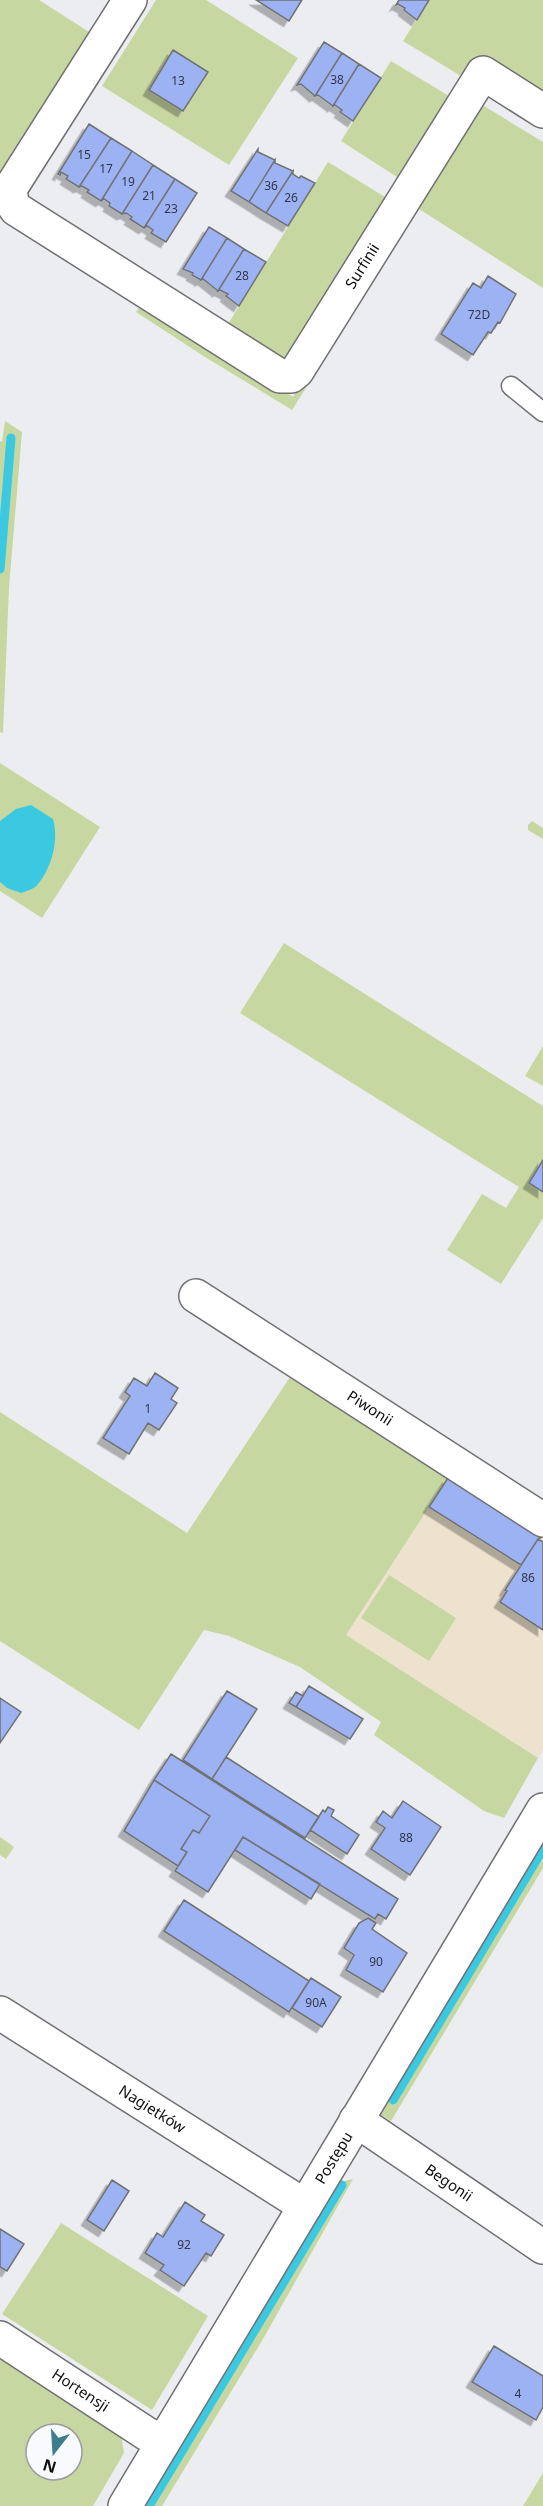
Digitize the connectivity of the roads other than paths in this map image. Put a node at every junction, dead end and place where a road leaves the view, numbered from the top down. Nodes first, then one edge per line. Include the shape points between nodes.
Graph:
1 (129, 0) edge
2 (543, 111) edge
3 (511, 386) dead end
4 (543, 412) edge
5 (196, 1296) dead end
6 (543, 1520) edge
7 (543, 1810) edge
8 (0, 2013) edge
9 (0, 2038) edge
10 (356, 2120) junction
11 (299, 2216) junction
12 (543, 2247) edge
13 (0, 2338) edge
14 (163, 2442) junction
15 (125, 2506) edge

1 - 2 street, Surfinii via 9,195 16,209 279,376 291,376 297,371 483,73
3 - 4 lane
5 - 6 street, Piwonii
7 - 10 street, Postępu
8 - 11 street, Nagietków
9 - 11 street, Nagietków
10 - 11 street, Postępu
10 - 12 street, Begonii
11 - 14 street, Postępu
13 - 14 street, Hortensji
14 - 15 street, Postępu

